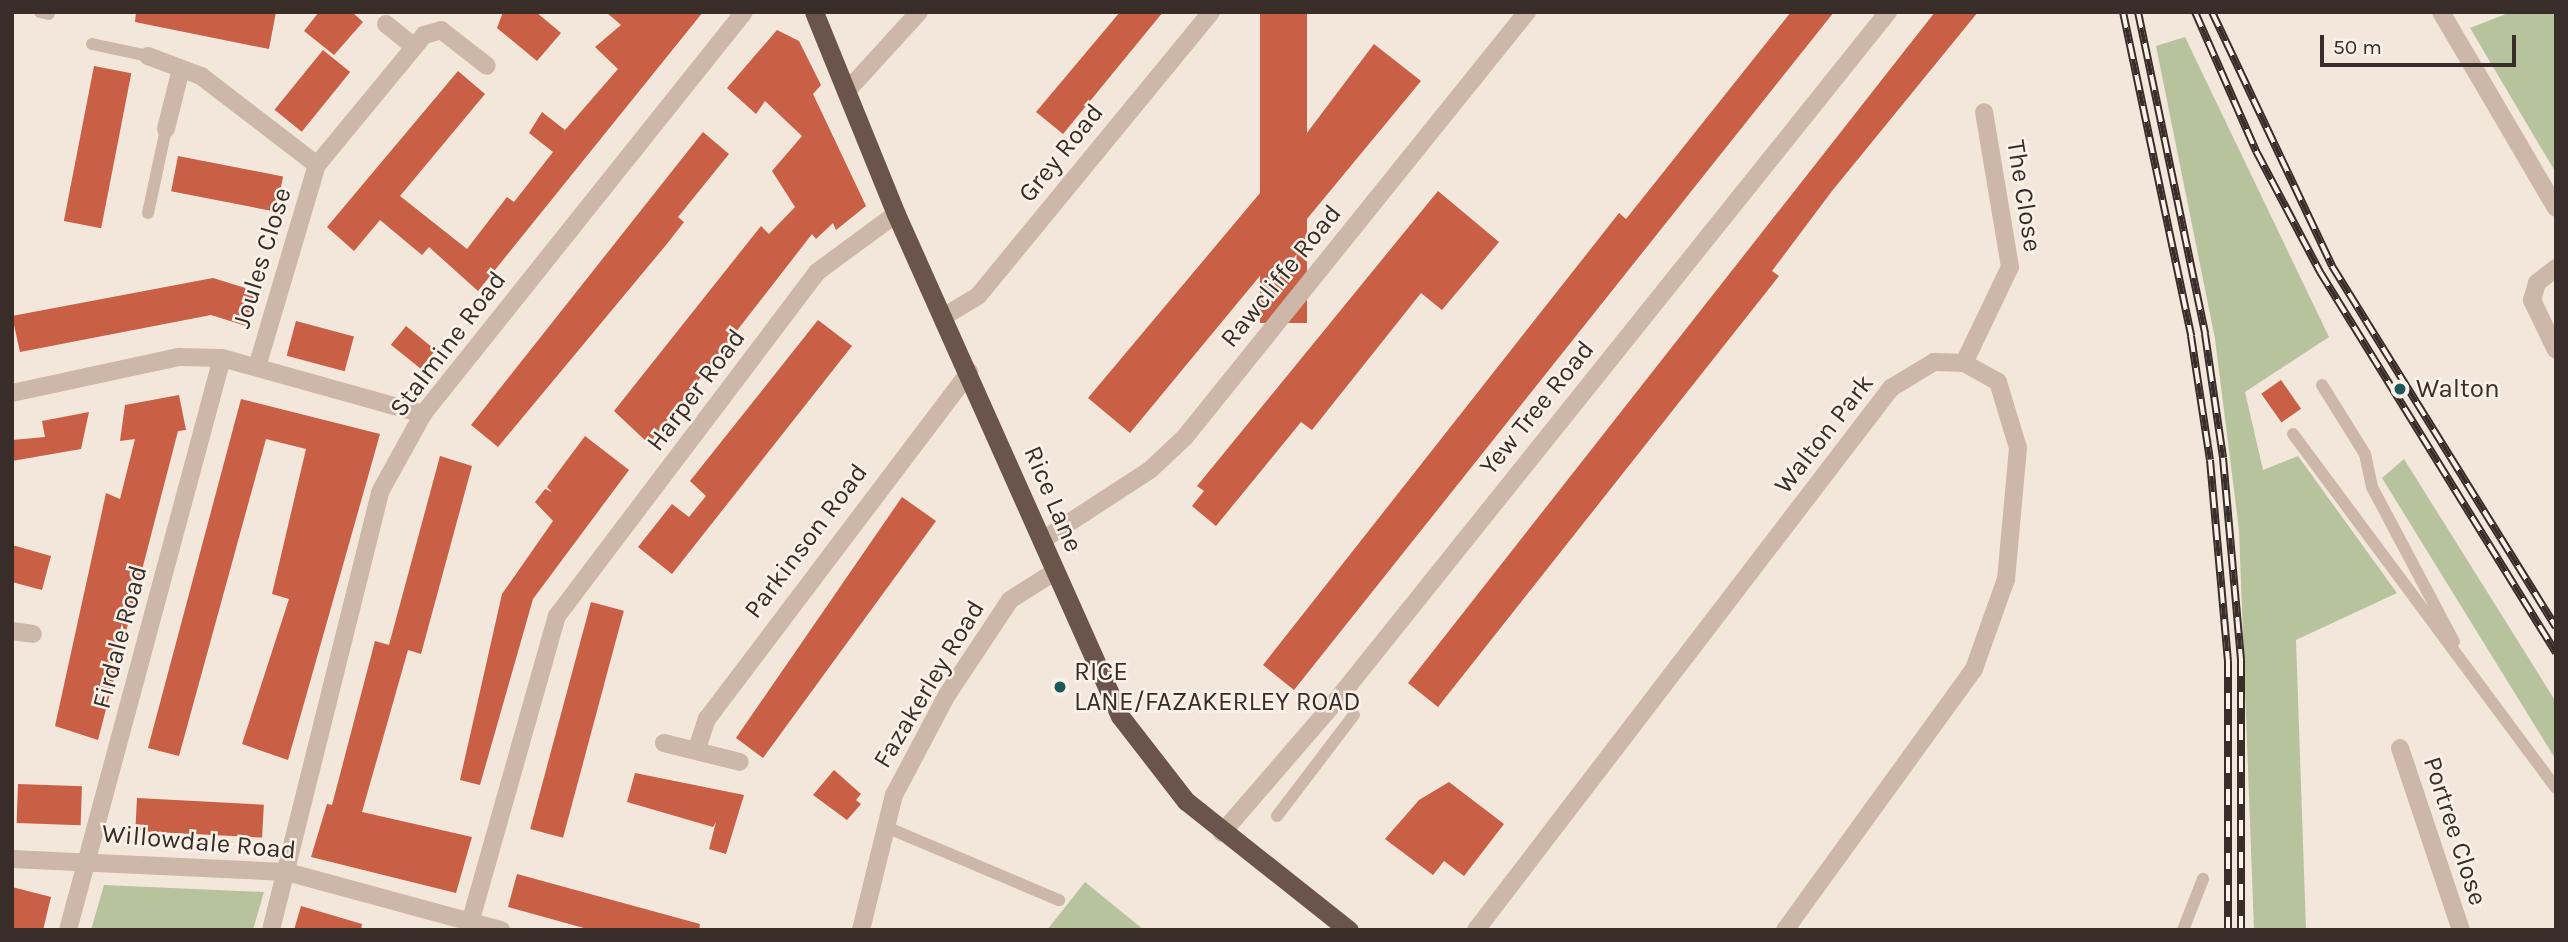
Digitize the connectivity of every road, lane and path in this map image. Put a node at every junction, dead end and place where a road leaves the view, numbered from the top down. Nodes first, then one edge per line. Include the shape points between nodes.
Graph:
1 (744, 12) edge
2 (814, 12) edge
3 (919, 12) edge
4 (1211, 12) edge
5 (1527, 12) edge
6 (1888, 12) edge
7 (2441, 12) edge
8 (386, 24) dead end
9 (92, 44) dead end
10 (414, 47) junction
11 (148, 56) joint
12 (487, 66) dead end
13 (181, 69) junction
14 (846, 92) junction
15 (1984, 112) dead end
16 (166, 130) joint
17 (317, 165) junction
18 (2556, 208) edge
19 (148, 214) dead end
20 (896, 214) junction
21 (2556, 268) edge
22 (943, 317) junction
23 (2556, 350) edge
24 (222, 358) junction
25 (1964, 363) junction
26 (257, 367) junction
27 (969, 372) junction
28 (2322, 385) dead end
29 (12, 393) edge
30 (423, 414) junction
31 (2293, 434) dead end
32 (1044, 539) junction
33 (1056, 571) junction
34 (12, 631) edge
35 (33, 634) dead end
36 (2474, 680) junction
37 (1354, 715) dead end
38 (664, 743) dead end
39 (2400, 748) dead end
40 (697, 749) junction
41 (740, 762) dead end
42 (2556, 788) edge
43 (1277, 816) dead end
44 (886, 827) junction
45 (1222, 833) junction
46 (12, 859) edge
47 (87, 859) junction
48 (287, 872) junction
49 (2203, 879) dead end
50 (1059, 900) dead end
51 (469, 926) edge
52 (68, 930) edge
53 (271, 930) edge
54 (501, 930) edge
55 (861, 930) edge
56 (1349, 930) edge
57 (1476, 930) edge
58 (1785, 930) edge
59 (2183, 930) edge
60 (2461, 930) edge

1 - 30 street, Stalmine Road
2 - 14 highway, Rice Lane
3 - 14 street
4 - 22 street, Grey Road via 978,296
5 - 32 street, Rawcliffe Road via 1185,437 1150,470
6 - 45 street, Yew Tree Road via 1345,691
7 - 18 street
8 - 10 street
9 - 11 lane, Joules Close
10 - 12 street, Joules Close via 424,34 441,30
10 - 17 street, Joules Close
11 - 13 street, Joules Close
13 - 16 street
13 - 17 street, Joules Close via 201,76
14 - 20 highway, Rice Lane
15 - 25 street, The Close via 2010,267
16 - 19 lane
17 - 26 street, Joules Close
20 - 22 highway, Rice Lane
20 - 51 street, Harper Road via 817,272 558,616
21 - 23 street via 2537,283 2532,300
22 - 27 highway, Rice Lane
24 - 26 street
24 - 29 street via 179,357
24 - 47 street, Firdale Road
25 - 57 street, Walton Park via 1934,362 1891,388
25 - 58 street via 1998,382 2018,448 2006,579 1974,669
26 - 30 street
27 - 32 highway, Rice Lane
27 - 40 street, Parkinson Road via 707,719
28 - 36 lane via 2365,454 2372,487
30 - 48 street, Stalmine Road via 380,492
31 - 36 lane
32 - 33 highway, Rice Lane
33 - 44 street, Fazakerley Road via 1010,600 976,651 894,795
33 - 45 highway, Rice Lane via 1131,734 1186,801
34 - 35 street
36 - 42 lane
37 - 43 lane
38 - 40 street
39 - 60 street, Portree Close
40 - 41 street
44 - 50 lane
44 - 55 street, Fazakerley Road
45 - 56 highway, Rice Lane
46 - 47 street, Willowdale Road
47 - 48 street, Willowdale Road
47 - 52 street, Firdale Road
48 - 51 street, Willowdale Road
48 - 53 street, Stalmine Road
49 - 59 lane
51 - 54 street, Willowdale Road

